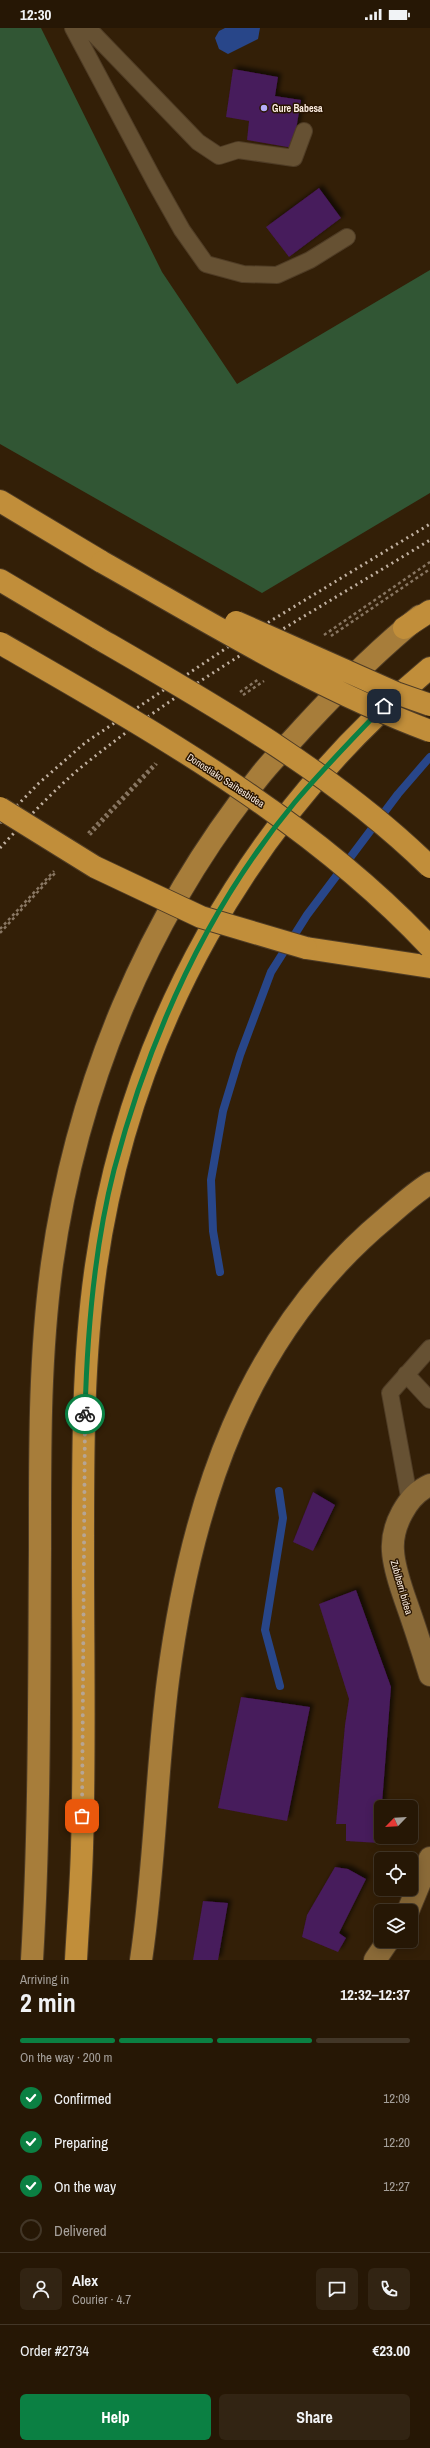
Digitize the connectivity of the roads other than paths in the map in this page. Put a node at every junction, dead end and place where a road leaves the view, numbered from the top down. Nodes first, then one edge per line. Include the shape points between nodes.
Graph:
1 (73, 28) edge
2 (88, 28) edge
3 (304, 132) dead end
4 (347, 237) dead end
5 (0, 501) edge
6 (102, 562) junction
7 (0, 580) edge
8 (430, 608) edge
9 (430, 612) edge
10 (404, 628) junction
11 (0, 643) edge
12 (430, 668) edge
13 (430, 705) edge
14 (430, 731) edge
15 (0, 808) edge
16 (430, 867) edge
17 (430, 946) edge
18 (430, 967) edge
19 (430, 1183) edge
20 (430, 1348) edge
21 (406, 1374) junction
22 (430, 1400) edge
23 (430, 1485) edge
24 (410, 1502) junction
25 (430, 1675) edge
26 (430, 1858) edge
27 (411, 1904) edge
28 (383, 1948) edge
29 (32, 1960) edge
30 (76, 1960) edge
31 (141, 1960) edge
32 (375, 1960) edge

1 - 4 lane via 182,230 206,264 243,274 277,275 310,260
2 - 3 lane via 198,142 219,156 238,150 294,158
5 - 6 highway
6 - 13 highway, bridge via 306,654
6 - 14 highway, bridge via 288,667 388,716
7 - 16 highway, bridge via 210,703 321,776 403,841
8 - 10 main road
9 - 10 highway
10 - 29 main road via 350,676 260,776 173,902 140,967 102,1058 71,1159 52,1265 42,1374 38,1847
11 - 17 highway, Donostiako Saihesbidea, bridge via 129,717 289,822 396,911
12 - 30 highway via 384,706 294,803 214,920 179,987 144,1072 114,1172 96,1266 86,1375 82,1848
15 - 18 highway, bridge via 95,867 201,917 306,948
19 - 31 main road via 364,1236 310,1293 262,1364 226,1440 201,1513 182,1596 170,1665
20 - 21 lane
21 - 22 lane
21 - 24 lane via 390,1393
23 - 24 main road, Zubiberri bidea
24 - 25 main road, Zubiberri bidea via 394,1534 393,1552 396,1571
26 - 27 main road
28 - 32 main road

